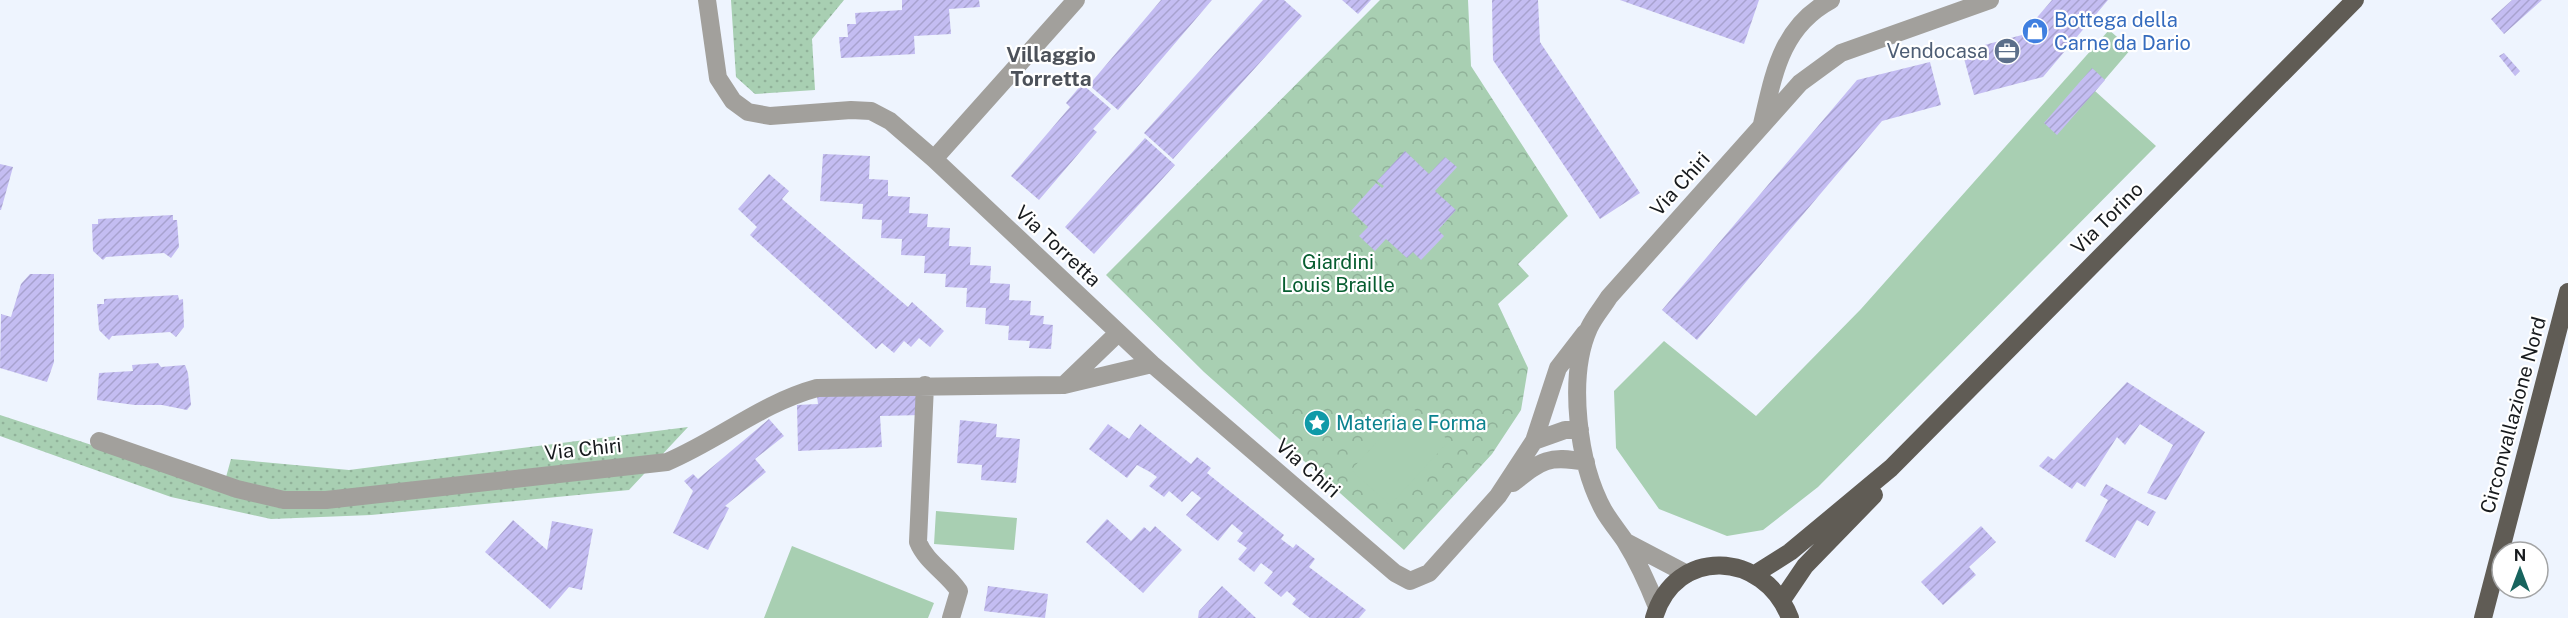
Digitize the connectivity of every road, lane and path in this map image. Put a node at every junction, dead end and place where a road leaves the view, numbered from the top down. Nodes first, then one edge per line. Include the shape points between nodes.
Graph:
1 (707, 0) edge
2 (1076, 0) edge
3 (1831, 0) edge
4 (1990, 0) edge
5 (2355, 0) edge
6 (1761, 129) junction
7 (934, 159) junction
8 (2568, 292) edge
9 (1590, 327) junction
10 (1118, 333) junction
11 (1152, 364) junction
12 (926, 385) junction
13 (1064, 385) junction
14 (1580, 430) junction
15 (99, 441) dead end
16 (1534, 441) junction
17 (1586, 462) junction
18 (1891, 468) junction
19 (1498, 496) junction
20 (1626, 542) junction
21 (1687, 574) junction
22 (1755, 574) junction
23 (1782, 600) junction
24 (1656, 612) edge
25 (951, 618) edge
26 (1790, 618) edge
27 (2483, 618) edge

1 - 7 street, Via Torretta via 718,78 733,101 748,112 770,116 871,111 907,134
2 - 7 street
3 - 6 street, Via Chiri via 1814,9 1790,34 1774,73
4 - 6 street, Via Chiri via 1841,53 1800,83
5 - 18 main road, Via Torino
6 - 9 street, Via Chiri via 1609,297
7 - 10 street, Via Torretta
8 - 27 main road, Circonvallazione Nord
9 - 14 street, Via Chiri via 1578,390
9 - 16 street, Via Chiri via 1558,368
10 - 11 street, Via Torretta
10 - 13 street
11 - 13 street, Via Chiri
11 - 19 street, Via Chiri via 1395,573 1410,581 1430,573
12 - 13 street, Via Chiri
12 - 15 street, Via Chiri via 817,388 792,394 667,462 326,500 284,500 237,489
12 - 25 street via 918,542 923,554 950,576 959,591
14 - 16 street via 1565,430
14 - 17 street, Via Chiri
16 - 19 street, Via Chiri
17 - 19 street, Via Chiri via 1557,457 1542,460
17 - 20 street, Via Chiri via 1604,510
18 - 22 main road, Via Torino via 1790,552
18 - 23 main road, Via Torino via 1874,496 1805,566
20 - 21 street, Via Chiri
20 - 24 street, Via Chiri
21 - 22 main road via 1714,566 1742,568
21 - 24 main road via 1670,588
22 - 23 main road via 1771,585
23 - 26 main road

